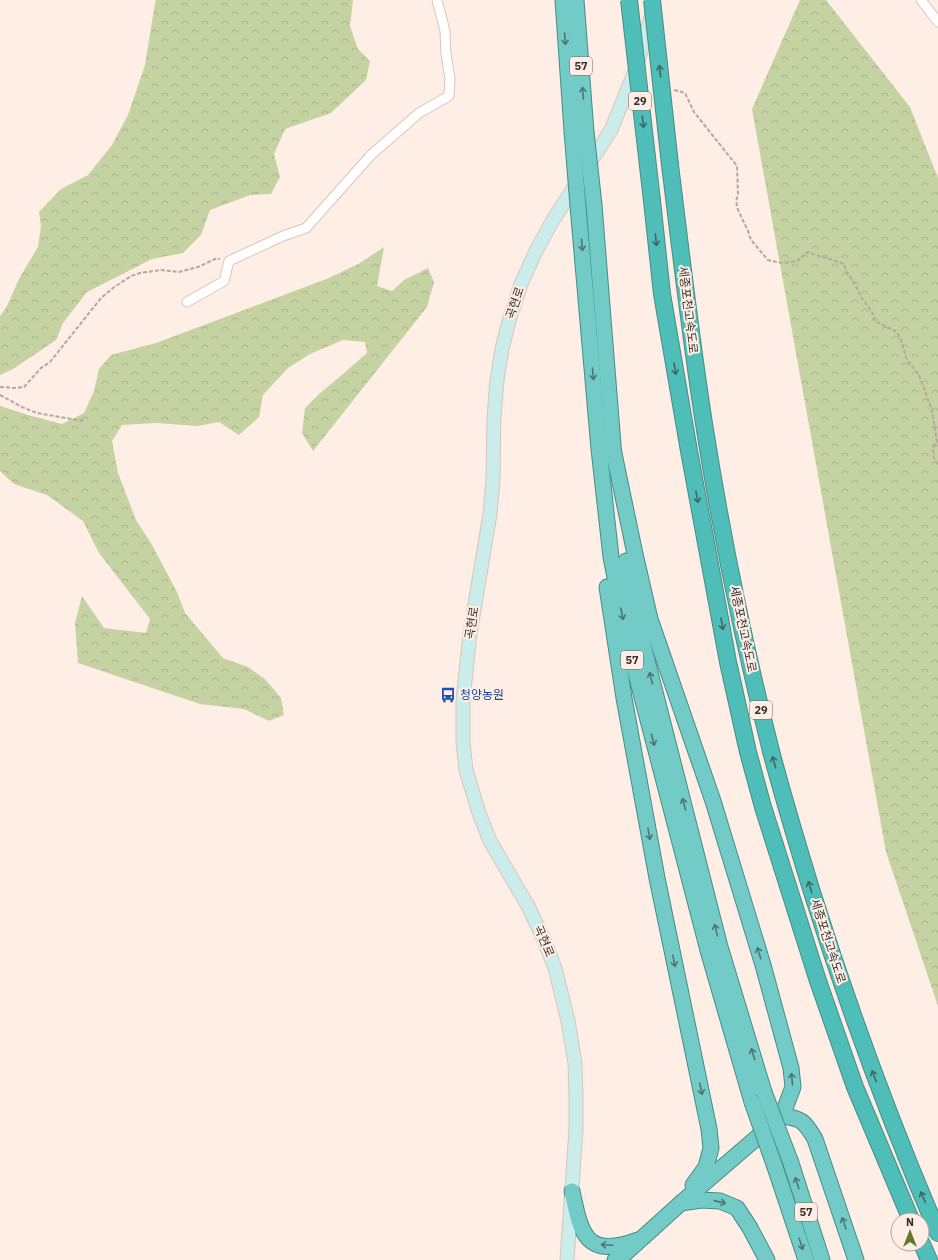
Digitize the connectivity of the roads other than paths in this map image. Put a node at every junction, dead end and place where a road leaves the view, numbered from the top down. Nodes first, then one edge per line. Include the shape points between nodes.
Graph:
1 (437, 0) edge
2 (563, 0) edge
3 (576, 0) edge
4 (629, 0) edge
5 (652, 0) edge
6 (656, 0) edge
7 (921, 0) edge
8 (938, 22) edge
9 (579, 132) junction
10 (187, 302) dead end
11 (606, 449) junction
12 (782, 1116) junction
13 (572, 1191) junction
14 (681, 1203) junction
15 (908, 1212) edge
16 (938, 1233) edge
17 (644, 1237) junction
18 (566, 1260) edge
19 (615, 1260) edge
20 (626, 1260) edge
21 (767, 1260) edge
22 (806, 1260) edge
23 (822, 1260) edge
24 (856, 1260) edge

1 - 10 street via 445,31 450,79 449,96 419,113 371,155 306,228 229,261 224,281
2 -> 9 highway, 57
9 -> 3 highway, 57
4 -> 15 highway, 세종포천고속도로 / 29, bridge via 662,294 688,451 728,662 748,752 818,981 856,1087
16 -> 5 highway, 세종포천고속도로 / 29, bridge via 886,1107 857,1028 771,753 736,598 705,432 670,165
6 - 13 main road, 곡현로 via 635,71 611,130 536,251 521,284 509,321 497,380 490,514 465,670 463,742 466,770 472,792 490,841 528,906 544,940 555,968 567,1014 575,1063 576,1097
7 - 8 street
9 -> 11 highway, 57, bridge via 578,206
9 - 11 highway, 57, bridge via 594,205
12 -> 11 highway via 793,1088 791,1068 763,965 713,801 650,619
11 -> 14 highway via 603,560 624,698 657,878 710,1135 711,1148 706,1167
11 -> 22 highway, 57, bridge via 611,557 629,646 709,954 752,1102
23 -> 11 highway, 57, bridge via 791,1164 764,1092 720,947 642,641
12 - 14 highway
24 -> 12 highway via 815,1139 806,1125 795,1117
17 -> 13 highway via 623,1245 594,1244 584,1234
13 - 18 main road, 곡현로
14 - 17 highway
14 -> 21 highway via 720,1201 737,1208
17 - 19 highway
17 - 20 highway

